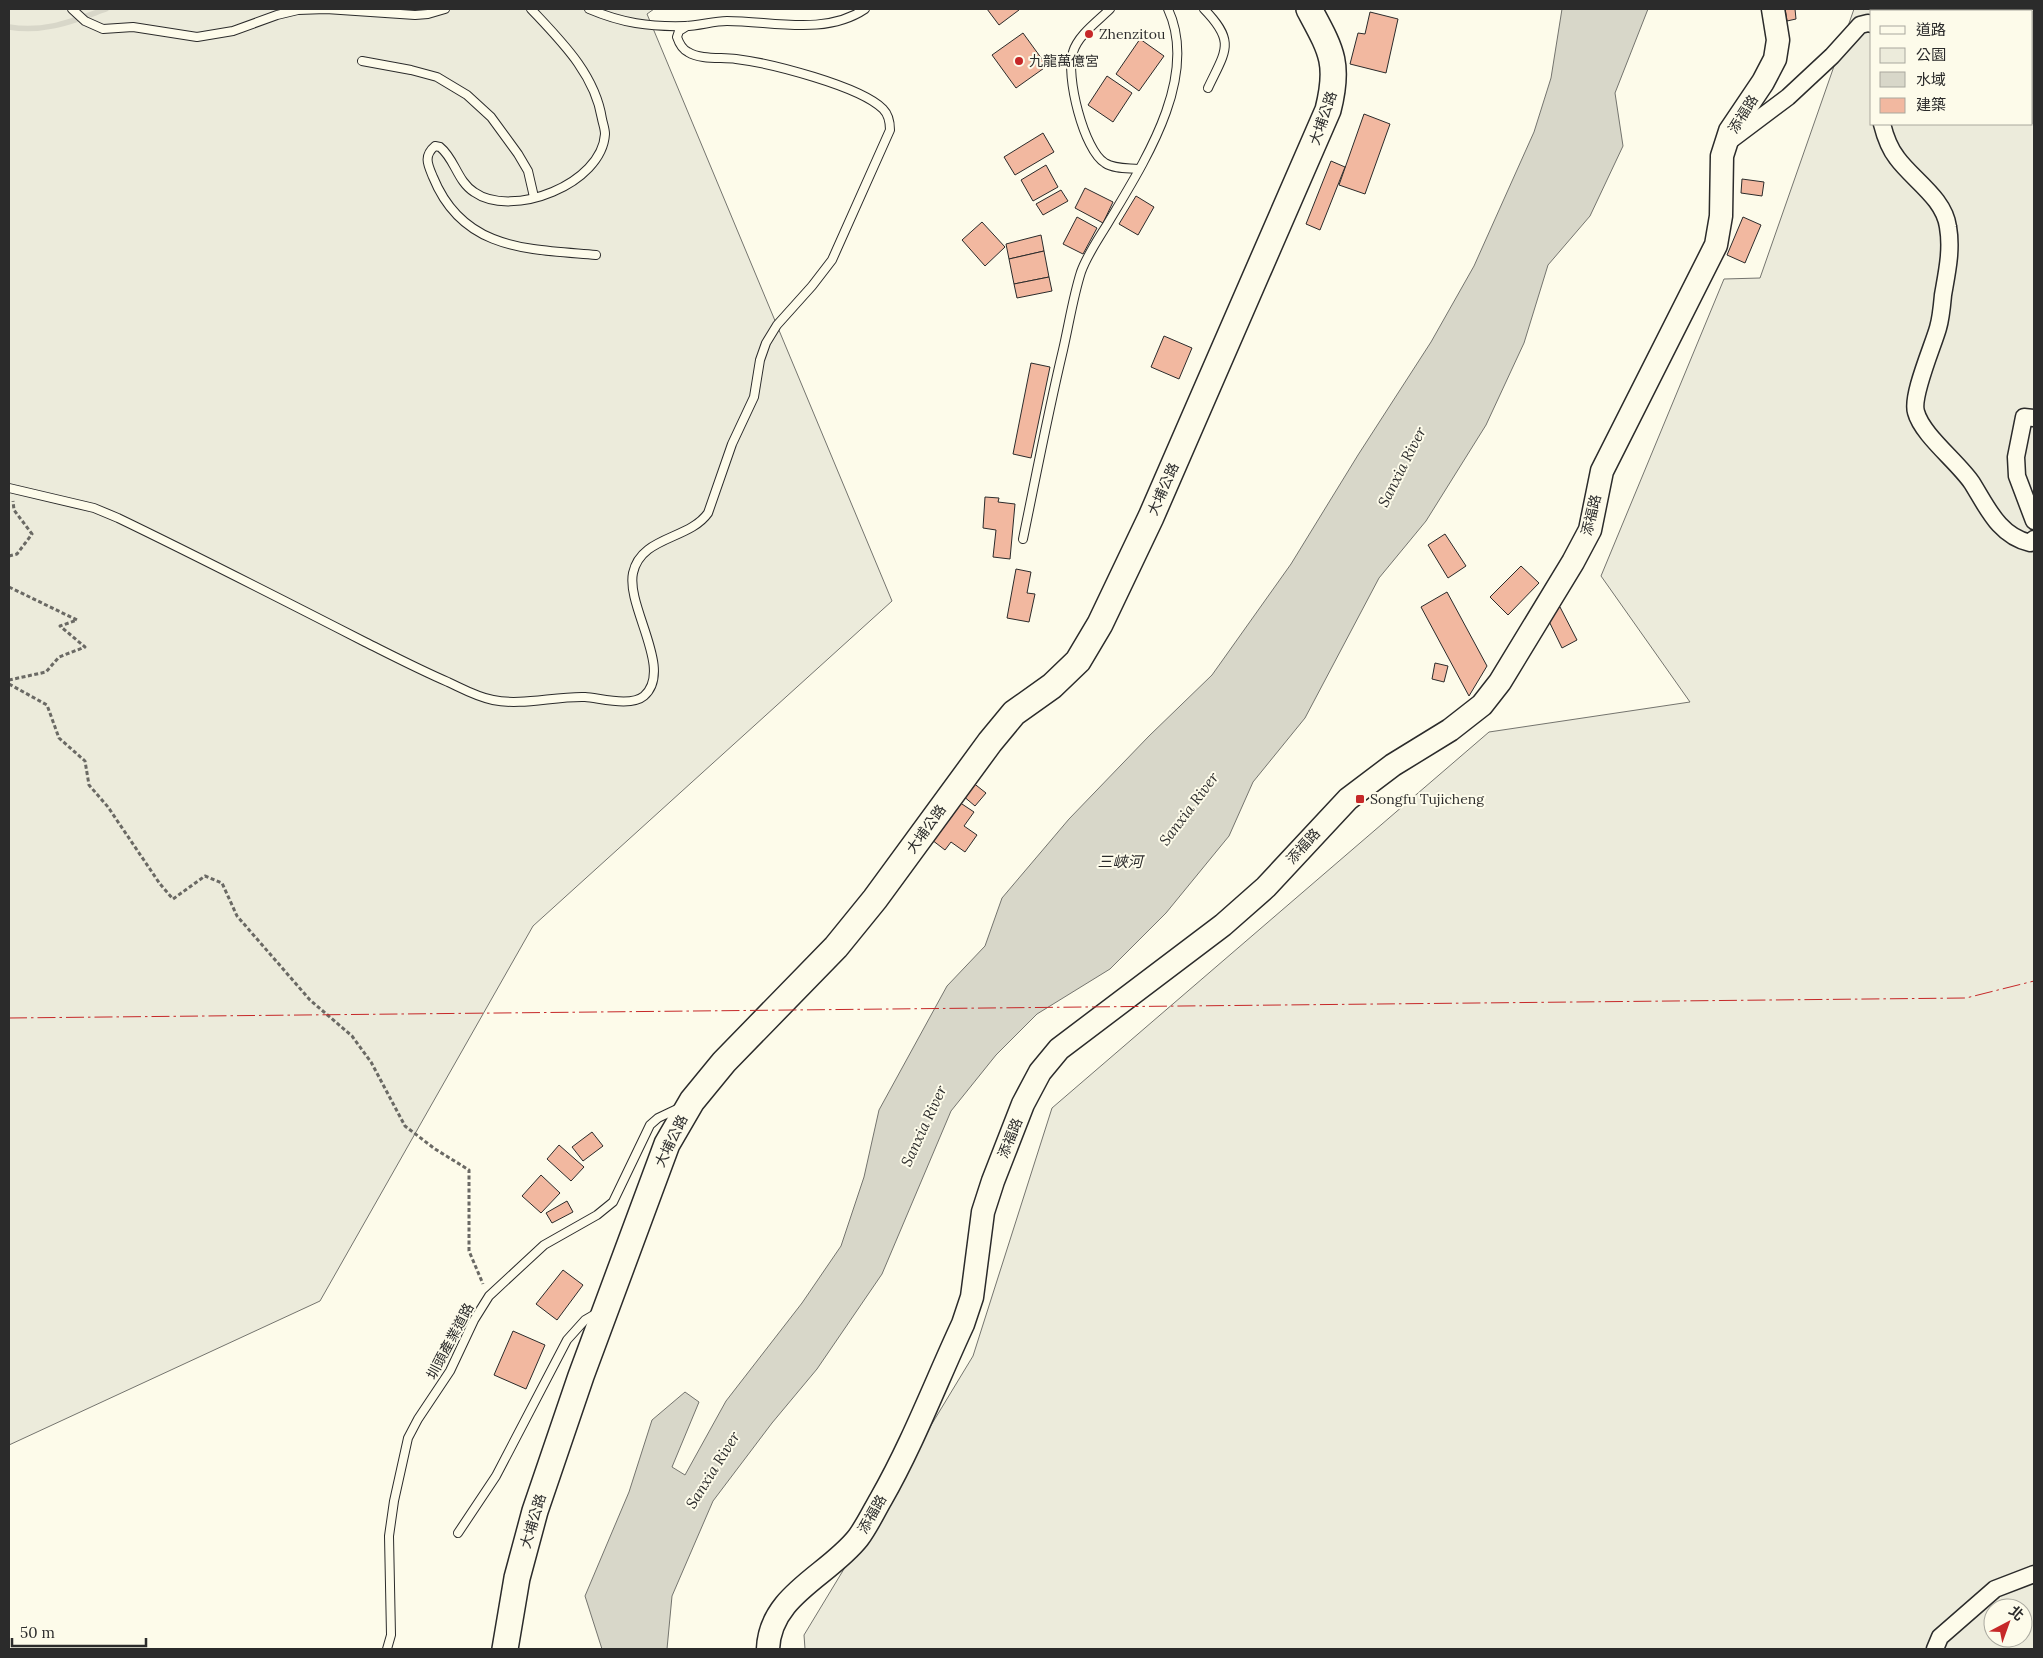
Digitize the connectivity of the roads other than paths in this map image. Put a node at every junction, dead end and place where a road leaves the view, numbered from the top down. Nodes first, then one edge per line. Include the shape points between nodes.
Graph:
1 (72, 9) edge
2 (444, 9) edge
3 (531, 9) edge
4 (589, 9) edge
5 (865, 9) edge
6 (1110, 9) edge
7 (1168, 9) edge
8 (1204, 9) edge
9 (1309, 9) edge
10 (1773, 9) edge
11 (1870, 24) edge
12 (686, 26) junction
13 (362, 61) dead end
14 (1208, 88) dead end
15 (1882, 125) edge
16 (1726, 144) junction
17 (1138, 169) junction
18 (534, 197) junction
19 (596, 255) dead end
20 (2034, 418) edge
21 (10, 488) edge
22 (2034, 521) edge
23 (1023, 539) dead end
24 (2034, 539) edge
25 (692, 1101) junction
26 (606, 1309) junction
27 (458, 1533) dead end
28 (2034, 1574) edge
29 (387, 1649) edge
30 (505, 1649) edge
31 (768, 1649) edge
32 (1934, 1649) edge

1 - 2 lane via 85,21 103,29 133,26 197,37 233,32 298,10 415,15
3 - 18 lane via 587,77 599,101 605,134 600,155 583,175 551,193
4 - 12 lane via 633,23
5 - 12 lane via 840,20 818,24 726,21
6 - 17 lane via 1073,51 1072,78 1086,134 1095,154 1104,163 1115,167
7 - 17 lane via 1178,38 1173,94
8 - 14 lane via 1224,35 1226,47
9 - 25 main road, 大埔公路 via 1334,62 1334,85 1328,110 1159,499 1100,624 1078,661 1052,686 1014,713 990,742 836,947 724,1062
10 - 16 street, 添福路 via 1778,40 1775,59 1730,131
11 - 16 street via 1860,25 1788,97
12 - 21 lane via 677,37 687,52 782,68 863,95 885,110 890,119 890,130 832,260 777,325 766,343 754,397 732,444 708,513 702,522 655,545 637,561 633,574 634,601 654,668 644,696 626,702 579,697 501,702 479,696 416,668 118,518 94,508
13 - 18 lane via 437,77 467,95 491,117 518,154 528,170
15 - 24 street via 1896,157 1944,213 1951,246 1939,325 1915,398 1915,411 1922,425 1971,482 1988,511 2020,540 2030,543
16 - 31 street, 添福路 via 1722,156 1721,216 1716,245 1602,471 1590,530 1574,562 1500,682 1482,705 1450,730 1393,765 1348,799 1266,887 1223,925 1060,1049 1040,1072 1023,1104 983,1212 972,1297 966,1315 893,1478 859,1536 841,1557 798,1591 780,1610
17 - 23 lane via 1082,270
18 - 19 lane via 492,201 465,184 440,147 435,146 429,151 427,160 437,186 455,214 471,228 522,249
20 - 22 street via 2024,416 2016,457 2017,476
25 - 26 main road, 大埔公路 via 667,1144
25 - 29 lane, 圳頭產業道路 via 650,1125 613,1202 544,1245 489,1296 450,1371 418,1419 408,1438 394,1502 390,1536 391,1635
26 - 27 lane via 585,1320 567,1340 496,1476
26 - 30 main road, 大埔公路 via 535,1511 517,1578
28 - 32 street via 1995,1588 1940,1637

